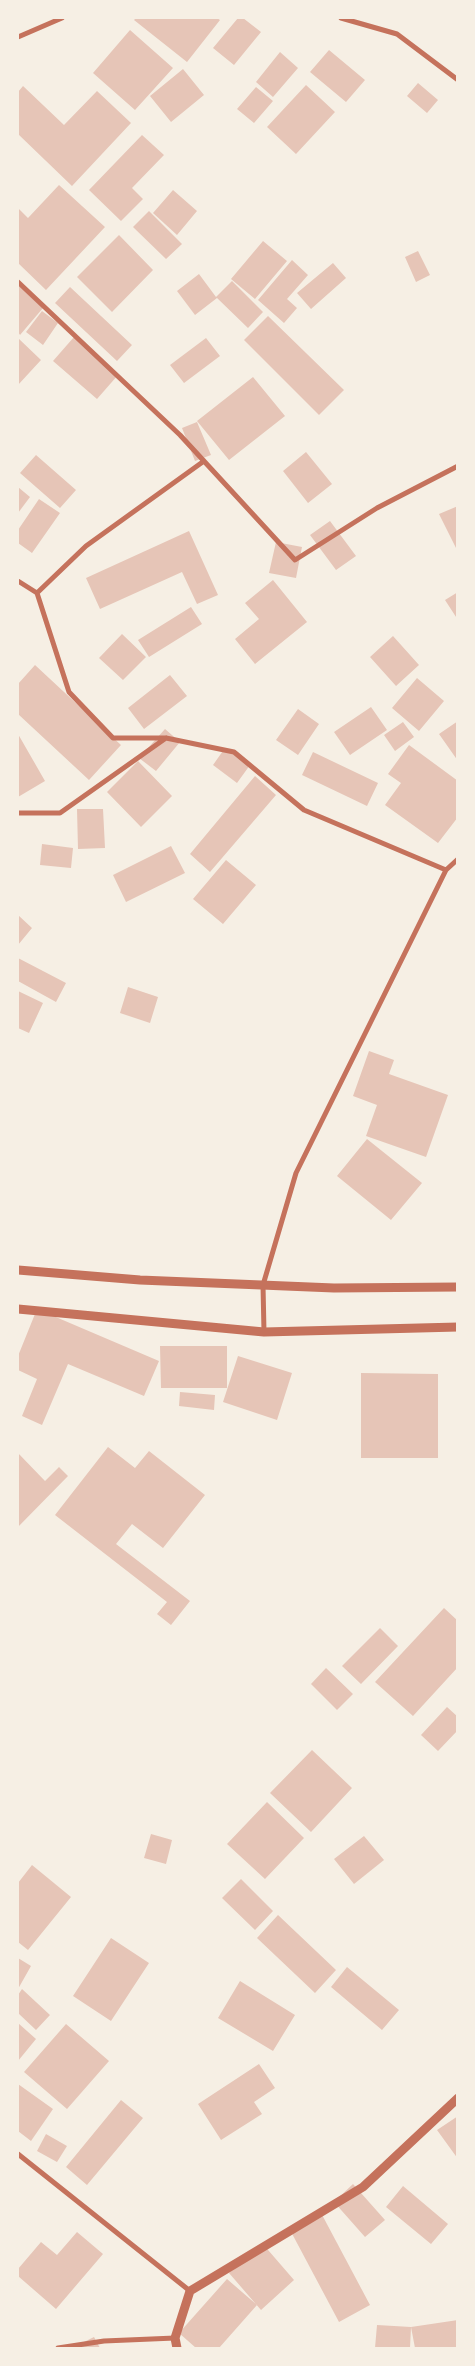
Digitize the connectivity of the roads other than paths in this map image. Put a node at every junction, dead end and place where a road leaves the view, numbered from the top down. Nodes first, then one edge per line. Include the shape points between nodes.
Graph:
1 (62, 18) edge
2 (341, 18) edge
3 (18, 37) edge
4 (458, 80) edge
5 (18, 282) edge
6 (204, 461) junction
7 (458, 466) edge
8 (18, 581) edge
9 (37, 593) junction
10 (166, 738) junction
11 (18, 813) edge
12 (458, 859) edge
13 (446, 870) junction
14 (18, 1270) edge
15 (263, 1285) junction
16 (458, 1287) edge
17 (18, 1309) edge
18 (458, 1328) edge
19 (264, 1332) junction
20 (458, 2098) edge
21 (18, 2154) edge
22 (190, 2291) junction
23 (175, 2338) junction
24 (58, 2348) edge
25 (177, 2348) edge

1 - 3 street
2 - 4 street via 398,34
5 - 6 street
6 - 7 street via 295,560 377,508
6 - 9 street via 86,546
8 - 9 street
9 - 10 street via 68,692 113,738
10 - 11 street via 60,813
10 - 13 street via 234,752 304,810
12 - 13 street
13 - 15 street via 296,1173
14 - 15 street via 140,1280
15 - 16 street
15 - 19 street
17 - 19 street
18 - 19 street
20 - 22 street via 363,2187
21 - 22 street
22 - 23 street
23 - 24 street via 104,2341
23 - 25 street

